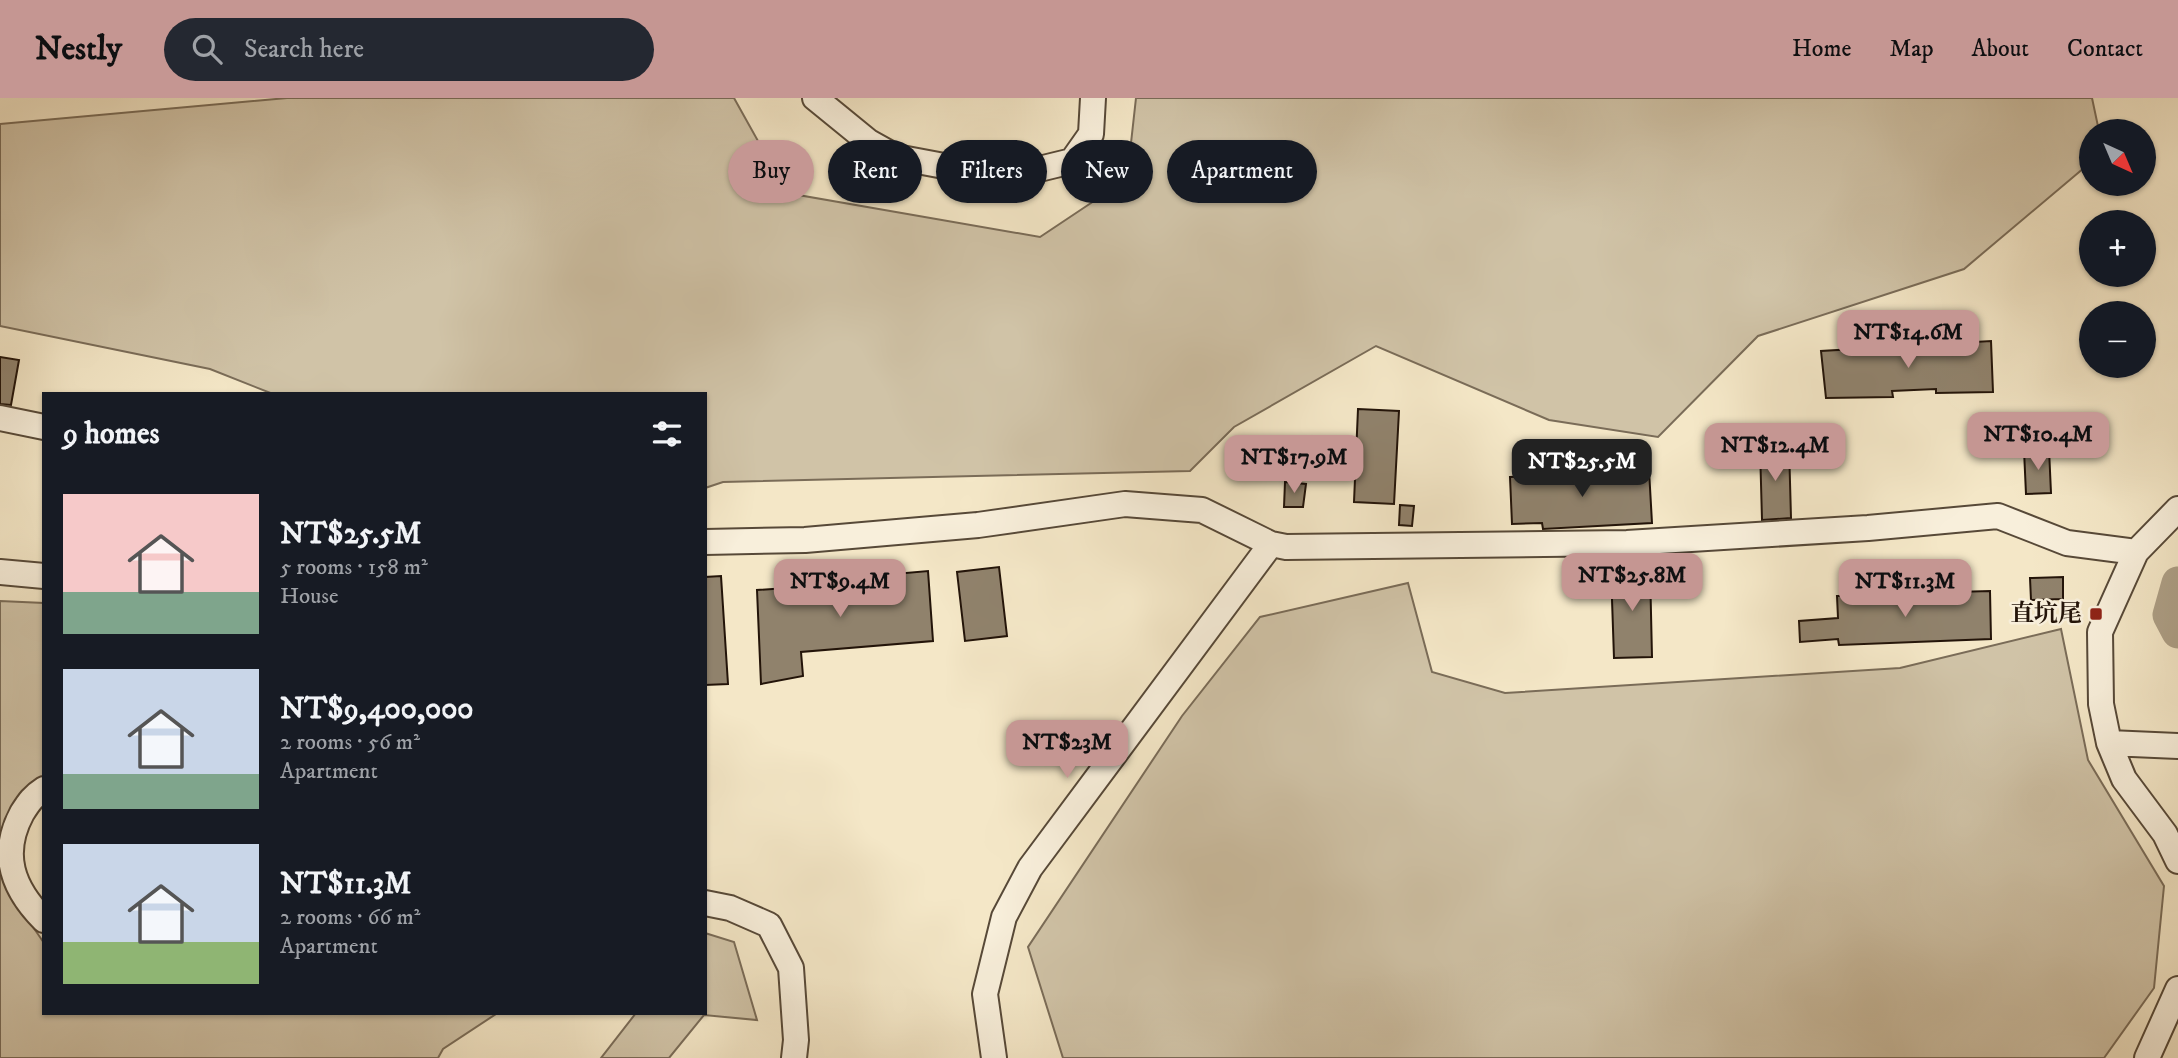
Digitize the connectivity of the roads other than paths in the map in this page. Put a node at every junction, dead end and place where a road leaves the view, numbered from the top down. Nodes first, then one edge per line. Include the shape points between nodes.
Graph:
1 (815, 98) edge
2 (1093, 98) edge
3 (0, 418) edge
4 (42, 428) edge
5 (2178, 509) edge
6 (707, 542) edge
7 (1271, 544) junction
8 (2136, 552) junction
9 (0, 572) edge
10 (42, 576) edge
11 (2109, 743) junction
12 (2176, 746) edge
13 (42, 790) edge
14 (2178, 861) edge
15 (707, 904) edge
16 (42, 917) edge
17 (2178, 989) edge
18 (794, 1058) edge
19 (995, 1058) edge
20 (2147, 1058) edge

1 - 2 street via 869,142 896,157 1027,172 1072,161 1090,134
3 - 4 street
5 - 8 street
6 - 7 street via 805,540 978,525 1125,504 1202,510
7 - 8 street via 1313,548 1627,543 1998,516 2067,543
7 - 19 street via 1030,868 1004,917 985,994
8 - 11 street via 2101,632 2101,704
9 - 10 street
11 - 12 street
11 - 14 street via 2124,779 2165,834
13 - 16 street via 33,796 15,826 8,852 13,876
15 - 18 street via 730,908 769,925 791,968
17 - 20 street

